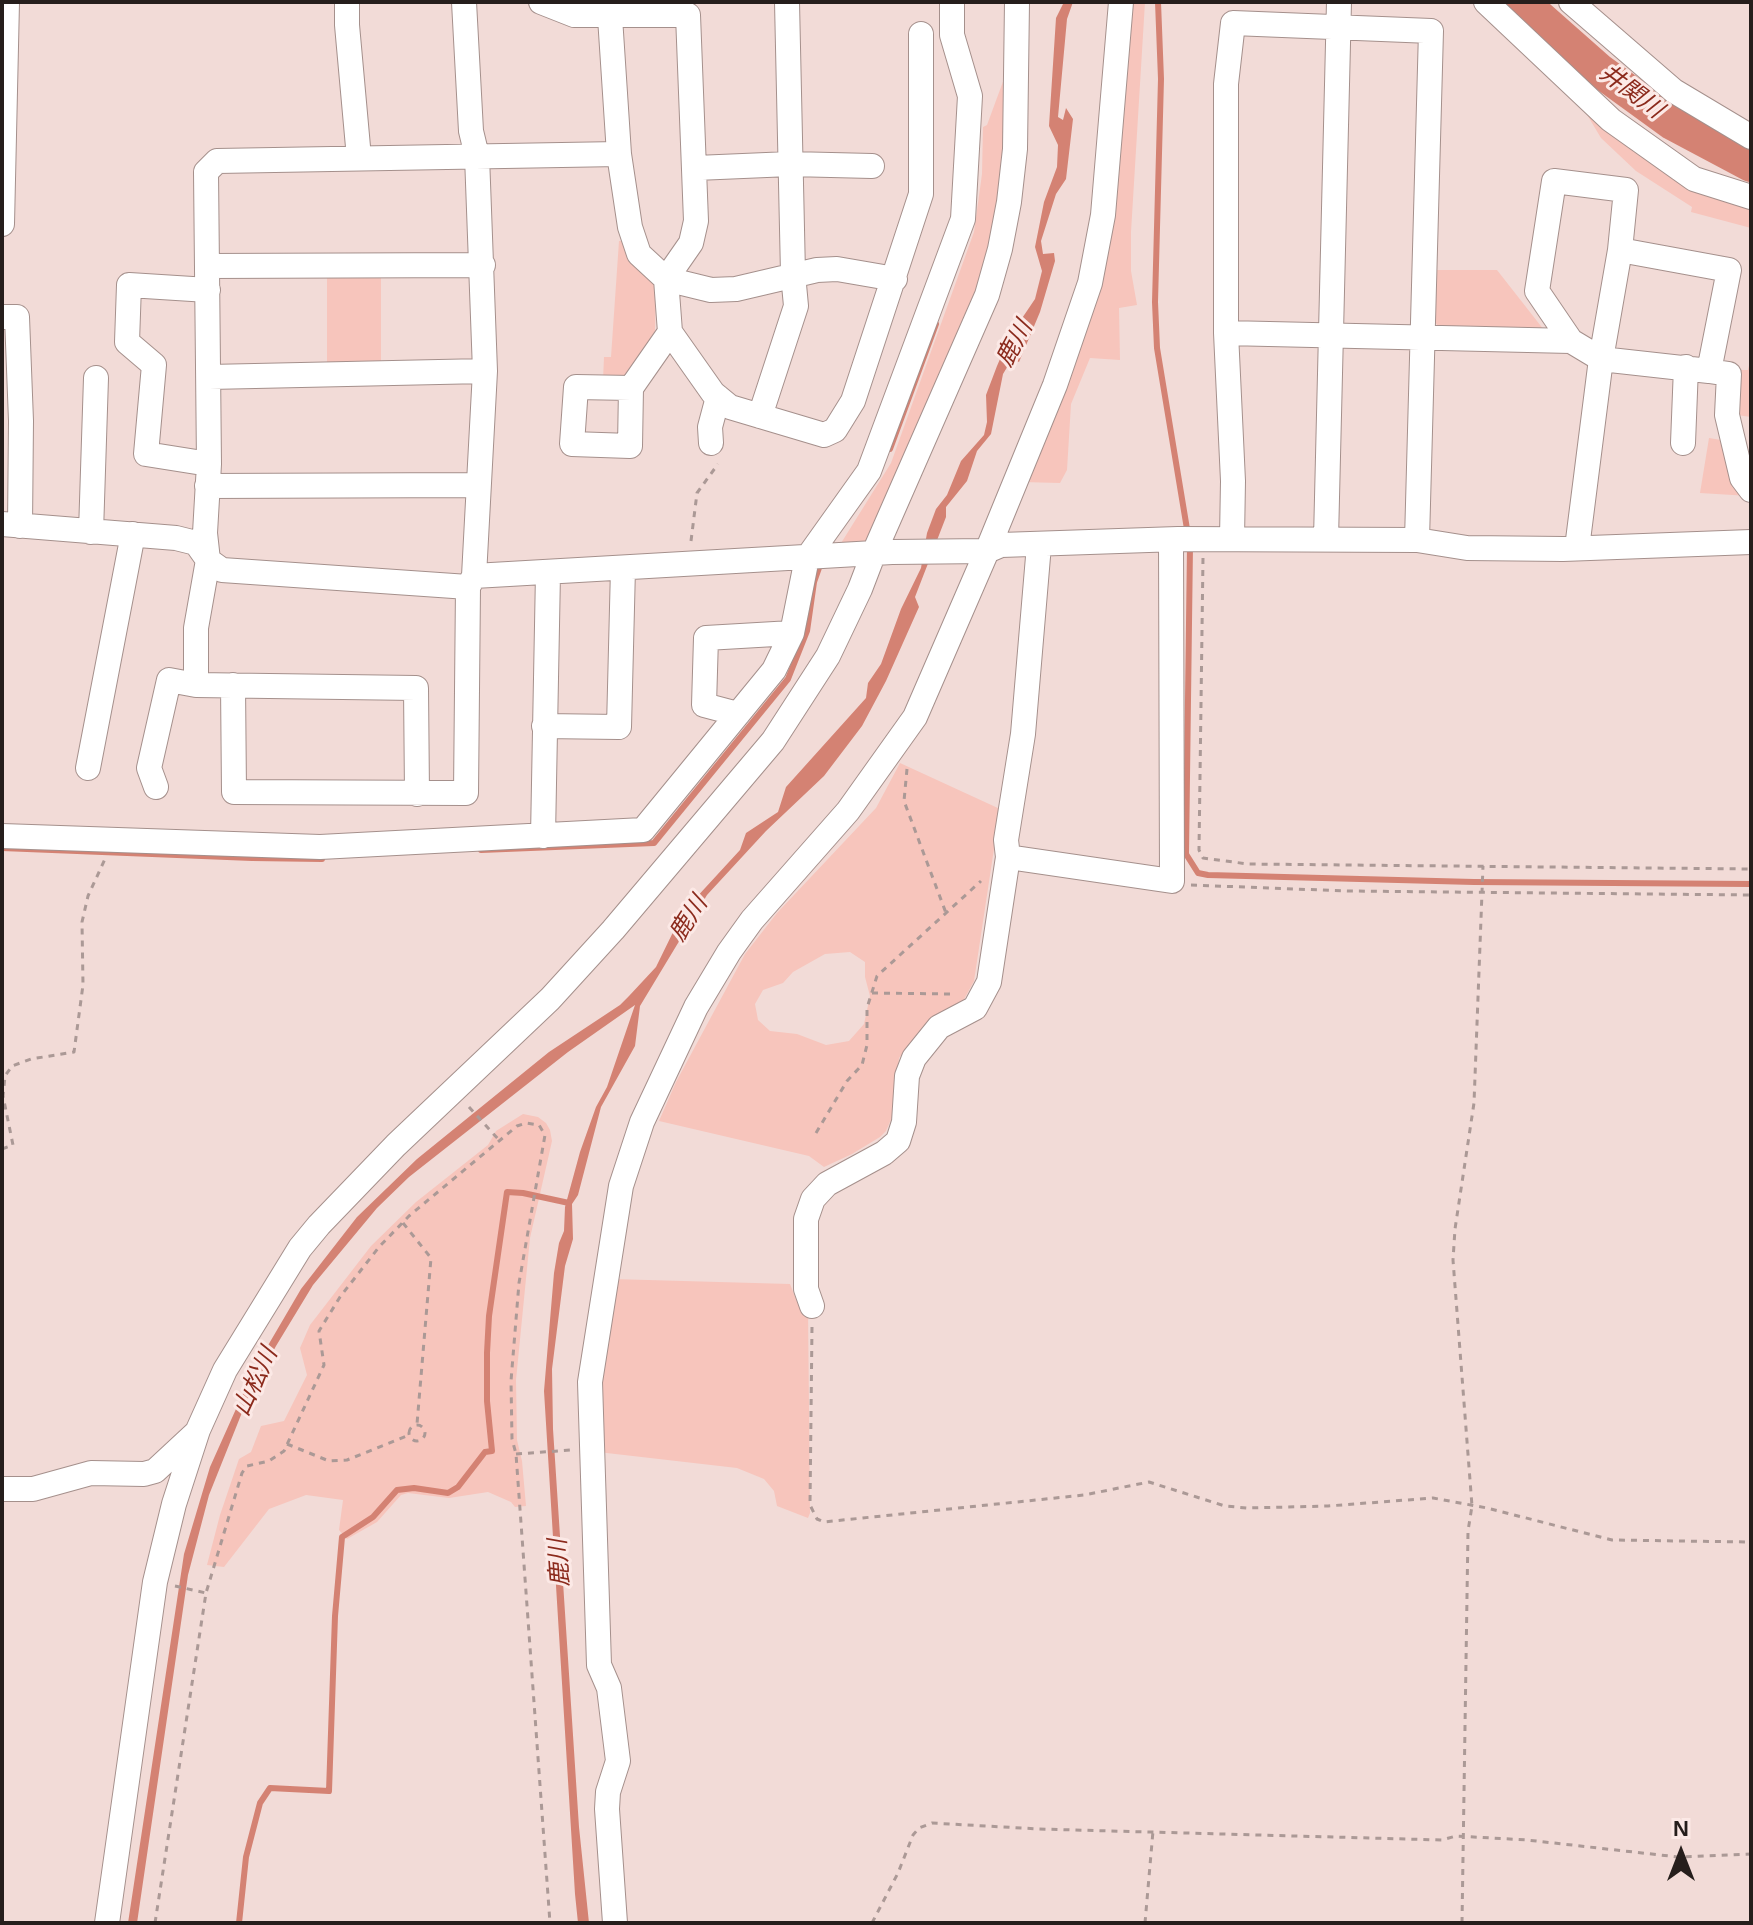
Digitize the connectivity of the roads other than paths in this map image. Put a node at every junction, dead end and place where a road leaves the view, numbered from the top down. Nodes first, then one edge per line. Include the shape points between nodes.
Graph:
1 (7, 2) edge
2 (347, 2) edge
3 (464, 2) edge
4 (541, 2) edge
5 (787, 2) edge
6 (952, 2) edge
7 (1017, 2) edge
8 (1121, 2) edge
9 (1339, 2) edge
10 (1486, 2) edge
11 (1571, 2) edge
12 (609, 8) edge
13 (1338, 28) junction
14 (921, 34) dead end
15 (1751, 137) edge
16 (619, 154) junction
17 (477, 156) junction
18 (359, 158) junction
19 (790, 164) junction
20 (872, 166) dead end
21 (696, 168) junction
22 (1751, 197) edge
23 (2, 224) edge
24 (1620, 250) junction
25 (483, 265) junction
26 (793, 274) junction
27 (208, 278) junction
28 (666, 279) junction
29 (895, 279) junction
30 (2, 317) edge
31 (670, 332) junction
32 (1226, 333) junction
33 (1329, 335) junction
34 (1422, 338) junction
35 (1571, 341) junction
36 (1601, 359) junction
37 (1698, 369) junction
38 (485, 371) junction
39 (209, 377) junction
40 (96, 378) dead end
41 (631, 388) dead end
42 (718, 397) junction
43 (760, 416) junction
44 (711, 443) road end
45 (1683, 443) dead end
46 (208, 475) junction
47 (478, 485) junction
48 (1751, 490) edge
49 (11, 525) edge
50 (91, 532) junction
51 (133, 534) junction
52 (1232, 538) junction
53 (1188, 539) junction
54 (1326, 539) junction
55 (1417, 540) junction
56 (1751, 542) edge
57 (1039, 545) junction
58 (1577, 548) junction
59 (978, 551) junction
60 (882, 553) junction
61 (807, 558) junction
62 (208, 560) junction
63 (623, 568) junction
64 (548, 573) junction
65 (471, 581) junction
66 (792, 633) junction
67 (196, 685) junction
68 (233, 685) junction
69 (738, 714) junction
70 (544, 726) junction
71 (88, 768) dead end
72 (156, 787) dead end
73 (417, 794) junction
74 (2, 836) edge
75 (543, 836) junction
76 (1008, 857) junction
77 (812, 1306) road end
78 (198, 1430) junction
79 (2, 1489) edge
80 (107, 1923) edge
81 (615, 1923) edge

1 - 23 street
2 - 18 street
3 - 17 street
4 - 12 street via 574,15
5 - 19 street
6 - 61 street via 952,35 970,96 963,219 869,471
7 - 60 street via 1015,149 1000,249 987,295
8 - 59 street via 1103,215 1090,283 1055,385
9 - 13 street
10 - 22 street via 1611,120 1694,179
11 - 15 street via 1674,91
12 - 16 street
12 - 21 street via 688,15
13 - 32 street via 1233,23 1226,84
13 - 33 street
13 - 34 street via 1431,31
14 - 29 street via 921,194
16 - 17 street
16 - 28 street via 639,254
17 - 18 street
17 - 25 street
18 - 27 street via 217,161 206,172
19 - 20 street
19 - 21 street
19 - 26 street
21 - 28 street via 691,243
24 - 35 street via 1626,190 1554,181 1537,291
24 - 36 street
24 - 37 street via 1729,270
25 - 27 street
25 - 38 street
26 - 28 street via 724,289
26 - 29 street via 837,269
26 - 43 street via 796,306
27 - 39 street
27 - 46 street via 129,285 127,342 154,365 146,454
28 - 31 street
29 - 43 street via 853,401 835,430 824,435
30 - 49 street via 17,317 21,421
31 - 41 street
31 - 42 street
32 - 33 street
32 - 52 street
33 - 34 street
33 - 54 street
34 - 35 street
34 - 55 street
35 - 36 street
36 - 37 street
36 - 58 street
37 - 45 street
37 - 48 street via 1729,374 1727,415 1742,478
38 - 39 street
38 - 47 street
39 - 46 street
40 - 50 street
42 - 43 street via 730,407
42 - 44 street
46 - 47 street
46 - 62 street
47 - 65 street
49 - 50 street
50 - 51 street
51 - 62 street via 196,543
51 - 71 street
52 - 53 street
52 - 54 street
53 - 57 street
53 - 76 street via 1172,881
54 - 55 street
55 - 58 street via 1467,548
56 - 58 street
57 - 59 street
57 - 76 street
59 - 60 street
59 - 81 street via 915,717 848,811 729,952 696,1007 642,1122 621,1186 590,1382 599,1665 609,1688 618,1761 607,1809
60 - 61 street
60 - 78 street via 828,656 773,741 681,851 570,978 341,1200 300,1248 225,1370
61 - 63 street
61 - 66 street
62 - 65 street via 222,570
62 - 67 street via 196,628
63 - 64 street
63 - 70 street via 619,727
64 - 65 street
64 - 70 street
65 - 73 street via 466,793
66 - 69 street via 774,670
66 - 69 street via 706,638 704,705
67 - 68 street
67 - 72 street via 169,680 149,768
68 - 73 street via 416,688
68 - 73 street via 234,792
69 - 75 street via 643,830
70 - 75 street
74 - 75 street via 285,847
76 - 77 street via 984,994 975,1008 939,1027 914,1058 898,1141 827,1184 813,1199 806,1219 806,1289
78 - 79 street via 155,1471 91,1473 33,1489
78 - 80 street via 155,1582

